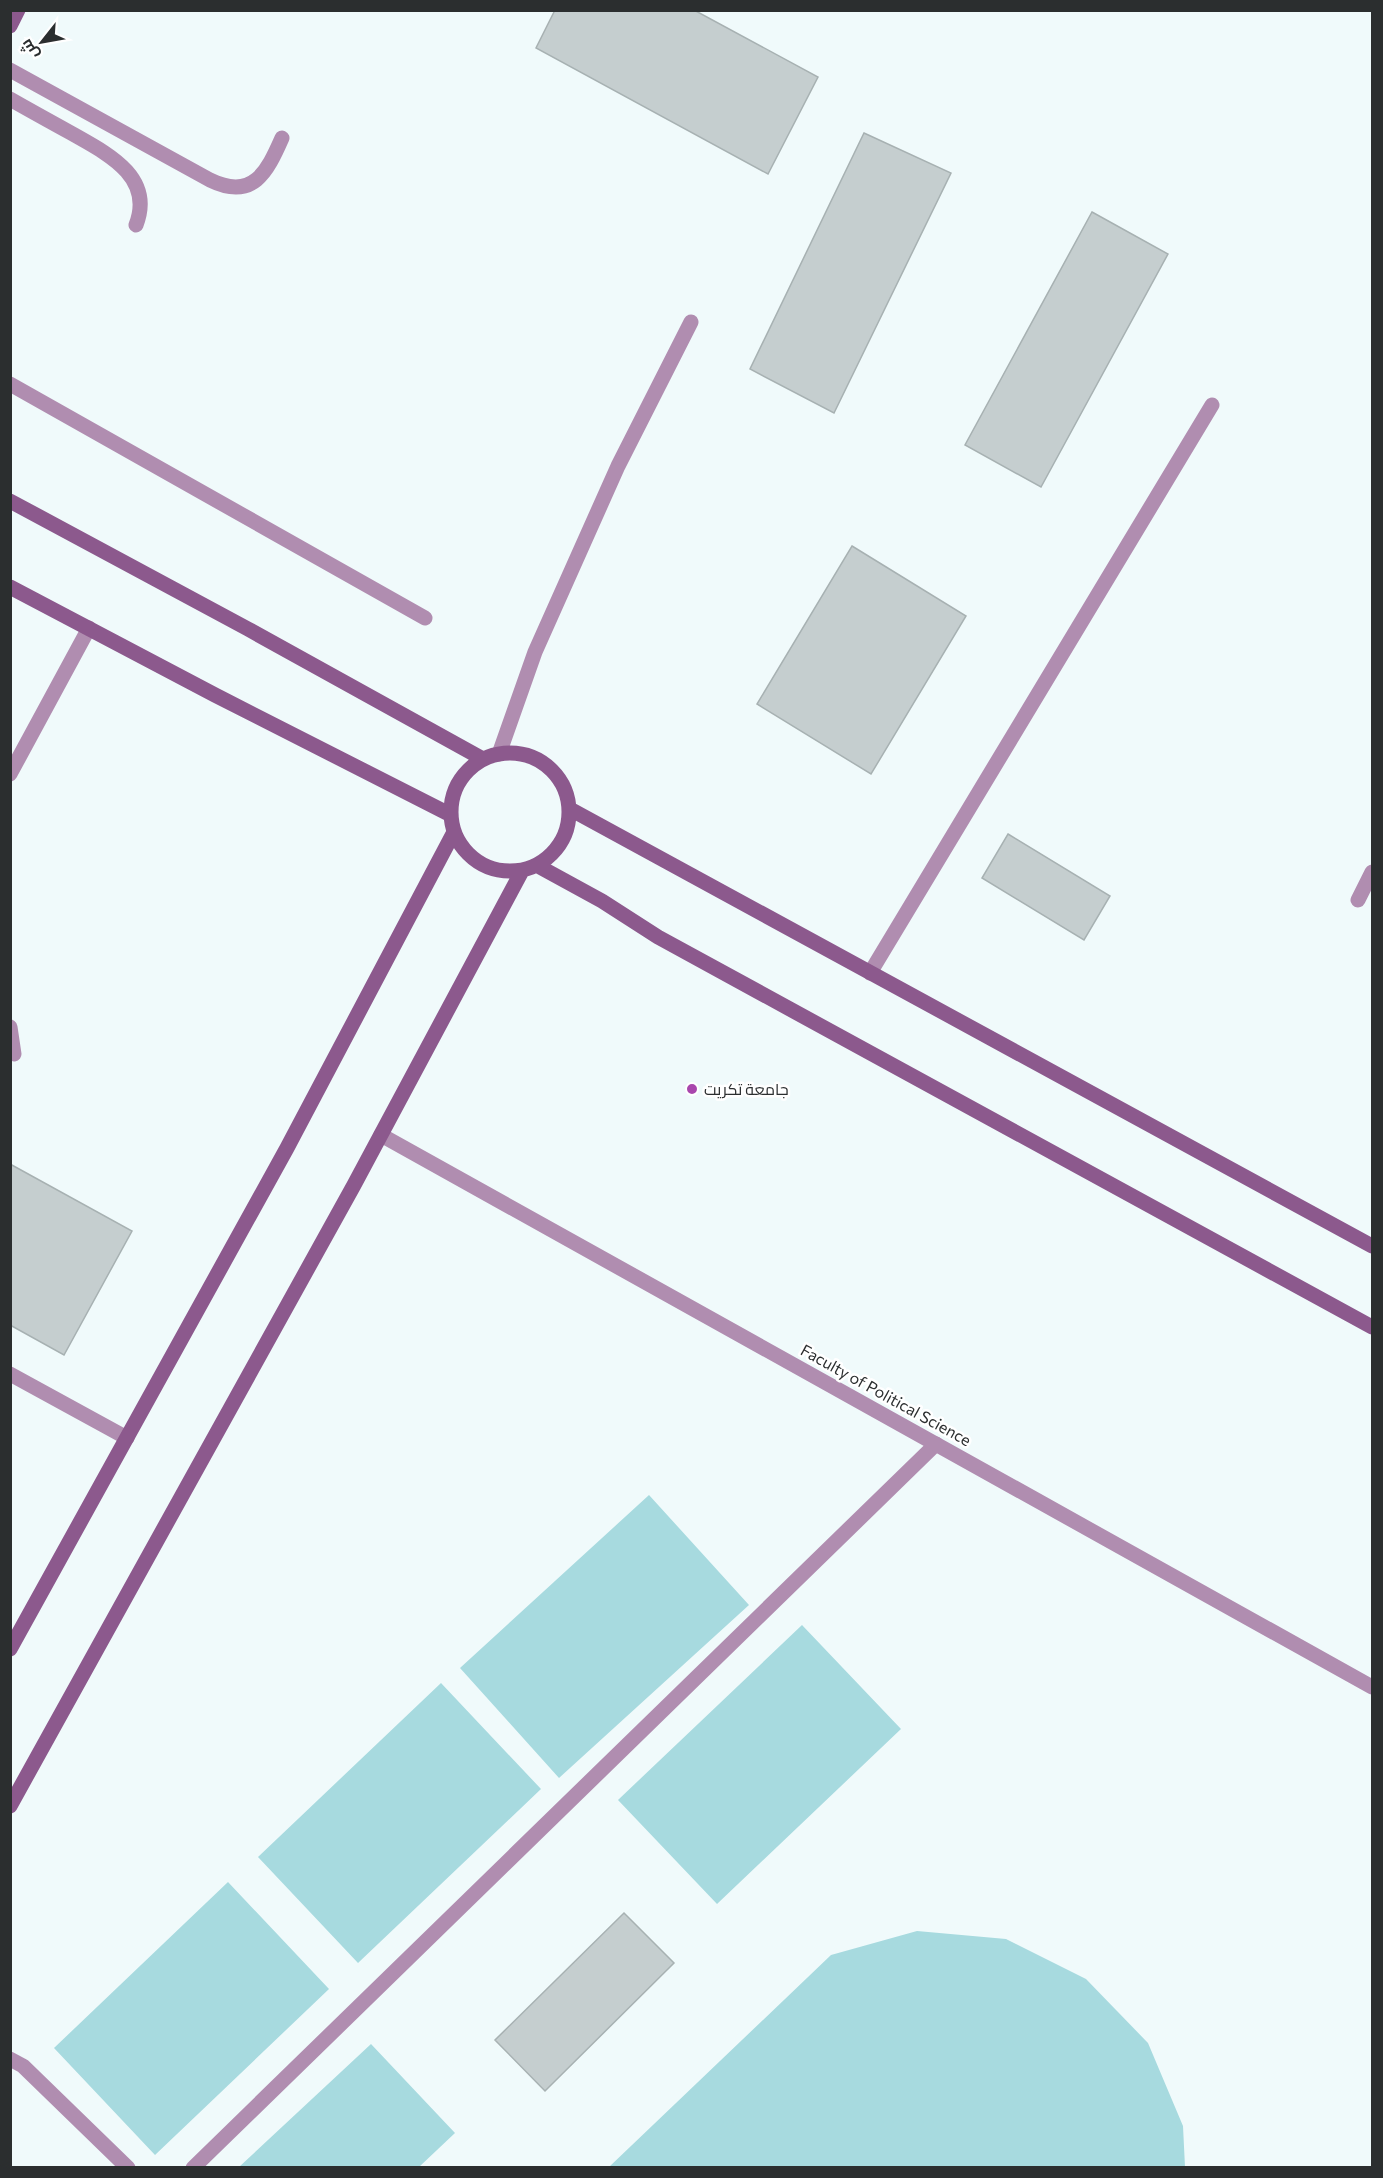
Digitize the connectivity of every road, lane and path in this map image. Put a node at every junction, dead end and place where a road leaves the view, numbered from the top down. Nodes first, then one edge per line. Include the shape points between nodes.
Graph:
1 (18, 10) edge
2 (10, 26) edge
3 (10, 70) edge
4 (10, 99) edge
5 (282, 138) dead end
6 (136, 225) dead end
7 (691, 322) dead end
8 (10, 384) edge
9 (1212, 405) dead end
10 (10, 501) edge
11 (10, 587) edge
12 (425, 618) dead end
13 (89, 628) junction
14 (499, 754) junction
15 (483, 759) junction
16 (10, 774) edge
17 (570, 809) junction
18 (451, 815) junction
19 (454, 832) junction
20 (538, 866) junction
21 (522, 871) junction
22 (1372, 872) edge
23 (1358, 900) dead end
24 (870, 973) junction
25 (10, 1028) edge
26 (14, 1054) dead end
27 (381, 1135) junction
28 (1372, 1245) edge
29 (1372, 1327) edge
30 (10, 1374) edge
31 (127, 1438) junction
32 (936, 1444) junction
33 (10, 1649) edge
34 (1372, 1687) edge
35 (10, 1806) edge
36 (10, 2059) edge
37 (128, 2168) edge
38 (193, 2168) edge

1 - 2 street
3 - 5 street via 227,186 245,185 262,176
4 - 6 street via 106,153 123,167 138,191
7 - 14 street via 618,466 535,652
8 - 12 street
9 - 24 street
10 - 15 street
11 - 13 street
13 - 16 street
13 - 18 street
14 - 15 street
14 - 17 street via 516,753 547,765 567,793
15 - 18 street via 458,782
17 - 20 street via 569,826 562,842
17 - 24 street
18 - 19 street
19 - 21 street via 473,860 505,872
19 - 31 street via 287,1148
20 - 21 street
20 - 29 street via 668,942
21 - 27 street
22 - 23 street
24 - 28 street
25 - 26 street
27 - 32 street, Faculty of Political Science
27 - 35 street
30 - 31 street
31 - 33 street
32 - 34 street, Faculty of Political Science
32 - 38 street
36 - 37 street via 23,2066

